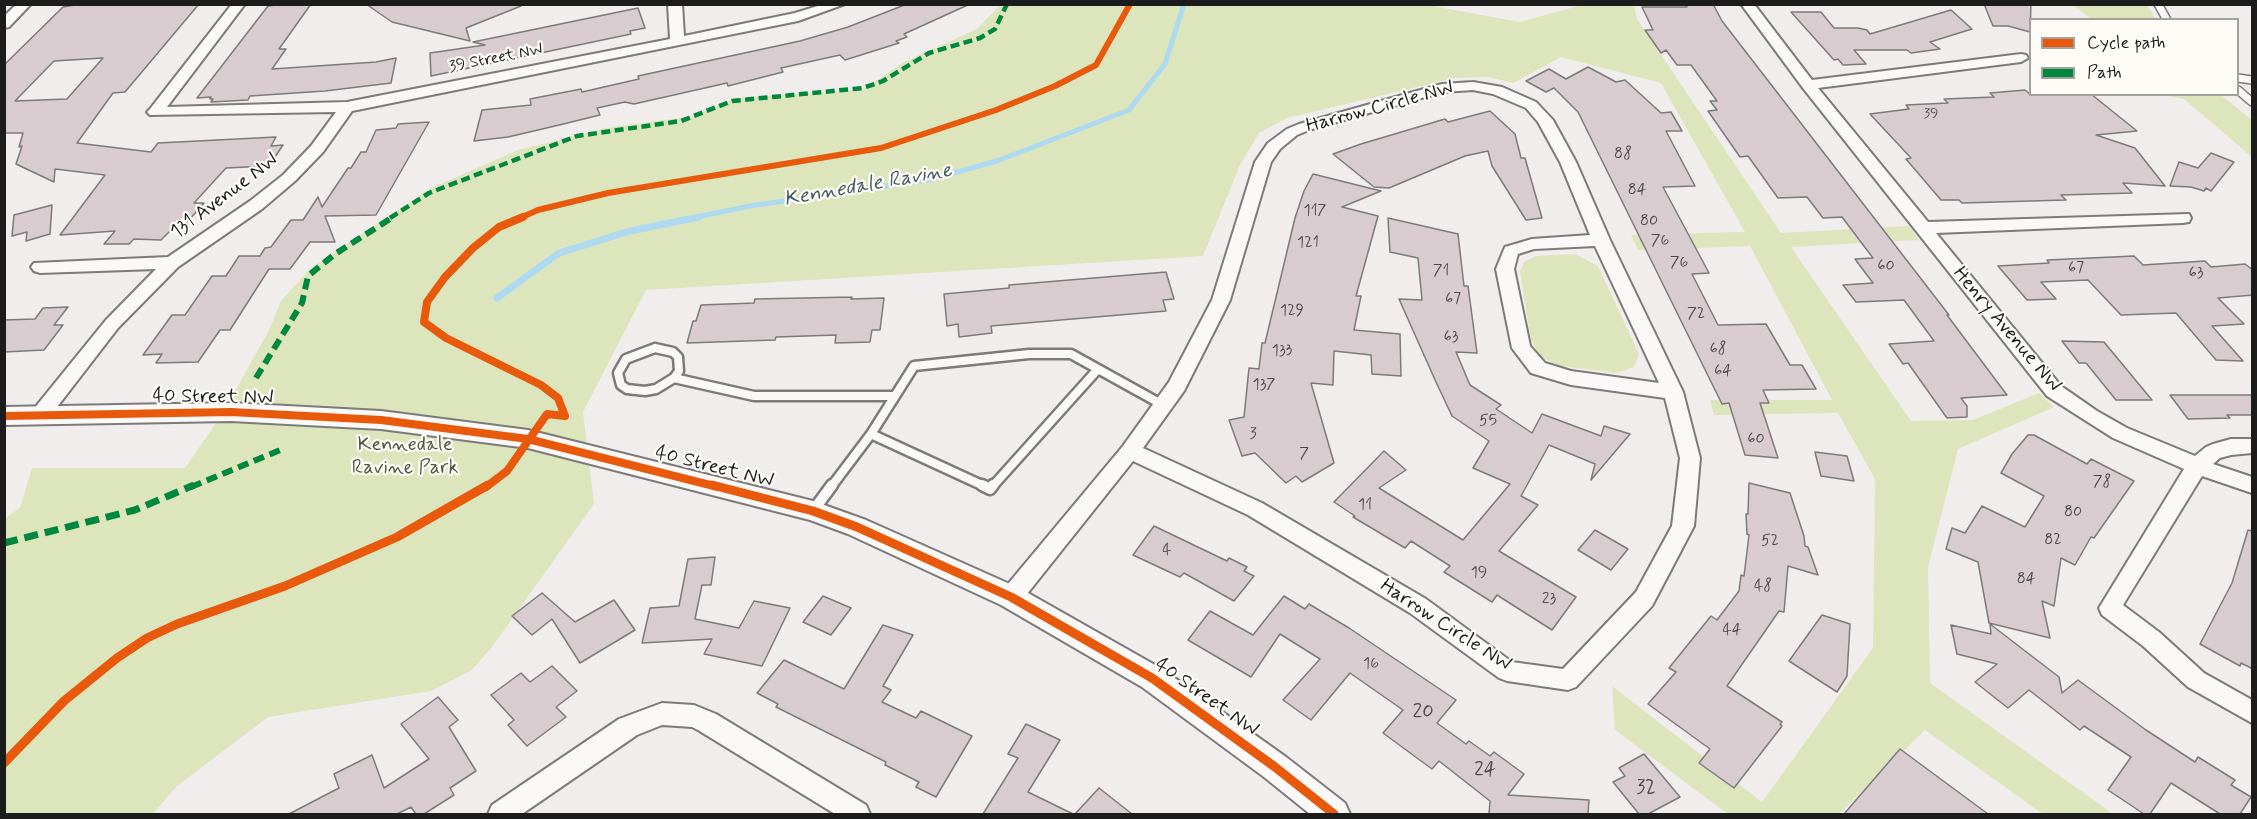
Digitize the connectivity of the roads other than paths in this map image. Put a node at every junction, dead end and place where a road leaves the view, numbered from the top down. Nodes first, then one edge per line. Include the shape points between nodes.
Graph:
1 (239, 4) edge
2 (675, 4) edge
3 (839, 4) edge
4 (1747, 4) edge
5 (2158, 4) edge
6 (24, 5) edge
7 (4, 6) edge
8 (2166, 18) edge
9 (4, 24) edge
10 (677, 42) junction
11 (2021, 58) dead end
12 (1808, 85) junction
13 (2239, 91) edge
14 (2253, 102) edge
15 (347, 107) junction
16 (2183, 218) dead end
17 (1922, 228) junction
18 (1601, 240) junction
19 (172, 263) junction
20 (40, 267) dead end
21 (1098, 369) junction
22 (674, 378) junction
23 (1673, 392) junction
24 (895, 396) junction
25 (1163, 405) junction
26 (40, 415) junction
27 (4, 416) edge
28 (871, 434) junction
29 (2253, 446) edge
30 (1131, 451) junction
31 (2197, 466) junction
32 (2253, 485) edge
33 (813, 511) junction
34 (1011, 597) junction
35 (2253, 712) edge
36 (501, 814) edge
37 (857, 814) edge
38 (1334, 814) edge

1 - 15 street, 39 Street NW via 155,112
2 - 10 street
3 - 10 street, 39 Street NW via 798,17
4 - 12 street, Henry Avenue NW
5 - 8 lane
6 - 7 street
6 - 9 street
10 - 15 street, 39 Street NW
11 - 12 street
12 - 17 street, Henry Avenue NW
13 - 14 lane
15 - 19 street, 131 Avenue NW via 317,149 289,178
16 - 17 street
17 - 31 street, Henry Avenue NW via 2054,391 2101,423
18 - 23 street, Harrow Circle NW
18 - 23 street via 1532,244 1511,251 1505,269 1521,348 1538,368 1571,378
18 - 25 street, Harrow Circle NW via 1568,162 1545,120 1531,105 1510,94 1484,87 1451,87 1304,127 1281,139 1267,153 1221,300 1177,386
19 - 20 street, 131 Avenue NW
19 - 26 street, 131 Avenue NW via 112,324
21 - 24 lane via 1071,354 1029,354 914,366
21 - 25 lane
21 - 28 lane via 990,489
22 - 22 lane via 656,389 636,391 621,385 618,373 626,359 655,348 678,357 679,371
22 - 24 lane via 754,396
23 - 30 street, Harrow Circle NW via 1690,458 1683,526 1644,599 1568,680 1507,671 1418,606 1255,509
24 - 28 lane
25 - 30 street, Harrow Circle NW
26 - 27 street, 40 Street NW
26 - 33 street, 40 Street NW via 231,412 381,420 528,440
28 - 33 lane
29 - 31 street via 2213,452
30 - 34 street, Harrow Circle NW
31 - 32 street, Henry Avenue NW
31 - 35 street via 2110,608 2196,680
33 - 34 street, 40 Street NW via 858,527
34 - 38 street, 40 Street NW via 1152,678
36 - 37 street via 628,727 663,714 694,716 707,722

